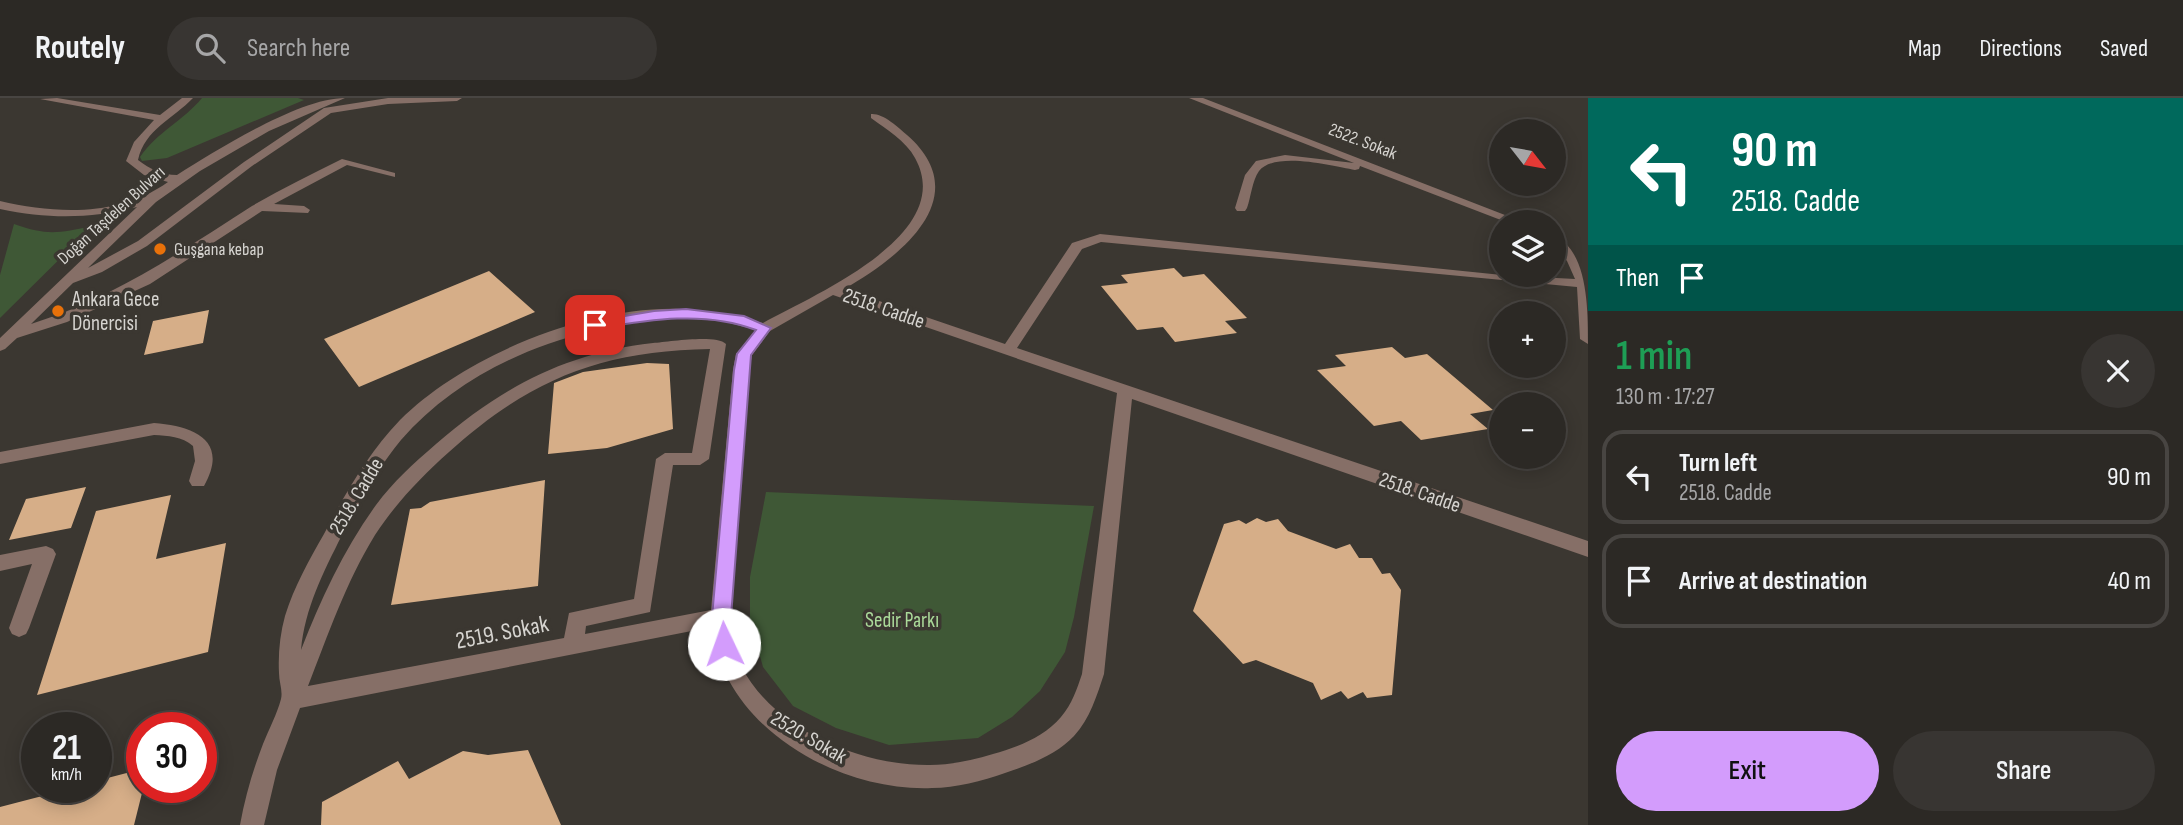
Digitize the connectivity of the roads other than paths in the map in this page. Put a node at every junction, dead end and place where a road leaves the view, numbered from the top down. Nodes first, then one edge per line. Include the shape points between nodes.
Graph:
1 (188, 98) edge
2 (340, 98) edge
3 (457, 98) edge
4 (1194, 98) edge
5 (45, 99) edge
6 (324, 108) junction
7 (876, 116) dead end
8 (164, 119) junction
9 (1386, 171) junction
10 (391, 175) dead end
11 (179, 179) junction
12 (152, 199) junction
13 (0, 205) edge
14 (261, 207) junction
15 (1241, 208) dead end
16 (304, 210) dead end
17 (1489, 211) edge
18 (1566, 247) edge
19 (68, 281) junction
20 (1586, 284) edge
21 (832, 290) junction
22 (765, 328) junction
23 (11, 335) junction
24 (1588, 339) edge
25 (0, 346) edge
26 (1008, 350) junction
27 (1125, 390) junction
28 (0, 458) edge
29 (198, 481) dead end
30 (1588, 549) edge
31 (0, 563) edge
32 (721, 617) junction
33 (19, 628) dead end
34 (574, 645) junction
35 (293, 699) junction
36 (252, 825) edge

1 - 8 street
2 - 6 street, Doğan Taşdelen Bulvarı
3 - 6 street
4 - 9 street, 2522. Sokak
5 - 8 street
6 - 11 street, Doğan Taşdelen Bulvarı via 236,144
6 - 19 street via 131,252
7 - 21 street via 922,160 930,196 925,214 890,253
8 - 11 street via 140,142 132,161 158,177
9 - 15 street via 1270,159 1253,170
9 - 17 street, 2522. Sokak
10 - 14 street via 346,161
11 - 12 street, Doğan Taşdelen Bulvarı
12 - 13 street via 70,216
12 - 19 street, Doğan Taşdelen Bulvarı
14 - 16 street
14 - 23 street via 145,281 62,319
18 - 20 street via 1581,265
19 - 23 street, Doğan Taşdelen Bulvarı
20 - 24 street
20 - 26 street via 1100,238 1077,246
21 - 22 street, 2518. Cadde
21 - 26 street, 2518. Cadde
22 - 32 street, 2520. Sokak via 744,354
22 - 35 street, 2518. Cadde via 716,315 654,315 575,329 491,363 422,410 368,473 319,559 290,631 287,666
23 - 25 street, Doğan Taşdelen Bulvarı
26 - 27 street, 2518. Cadde
27 - 30 street, 2518. Cadde
27 - 32 street, 2520. Sokak via 1093,674 1083,705 1070,722 1034,751 999,764 930,777 888,773 848,762 794,734 749,695 733,672
28 - 29 street via 154,429 179,430 198,441 205,456
31 - 33 street via 46,554
32 - 34 street, 2519. Sokak
34 - 35 street, 2519. Sokak
34 - 35 street, 2518. Cadde via 576,619 643,606 665,459 700,459 718,344 647,349 568,367 508,397 461,432 408,480 381,512 338,587
35 - 36 street, 2518. Cadde

